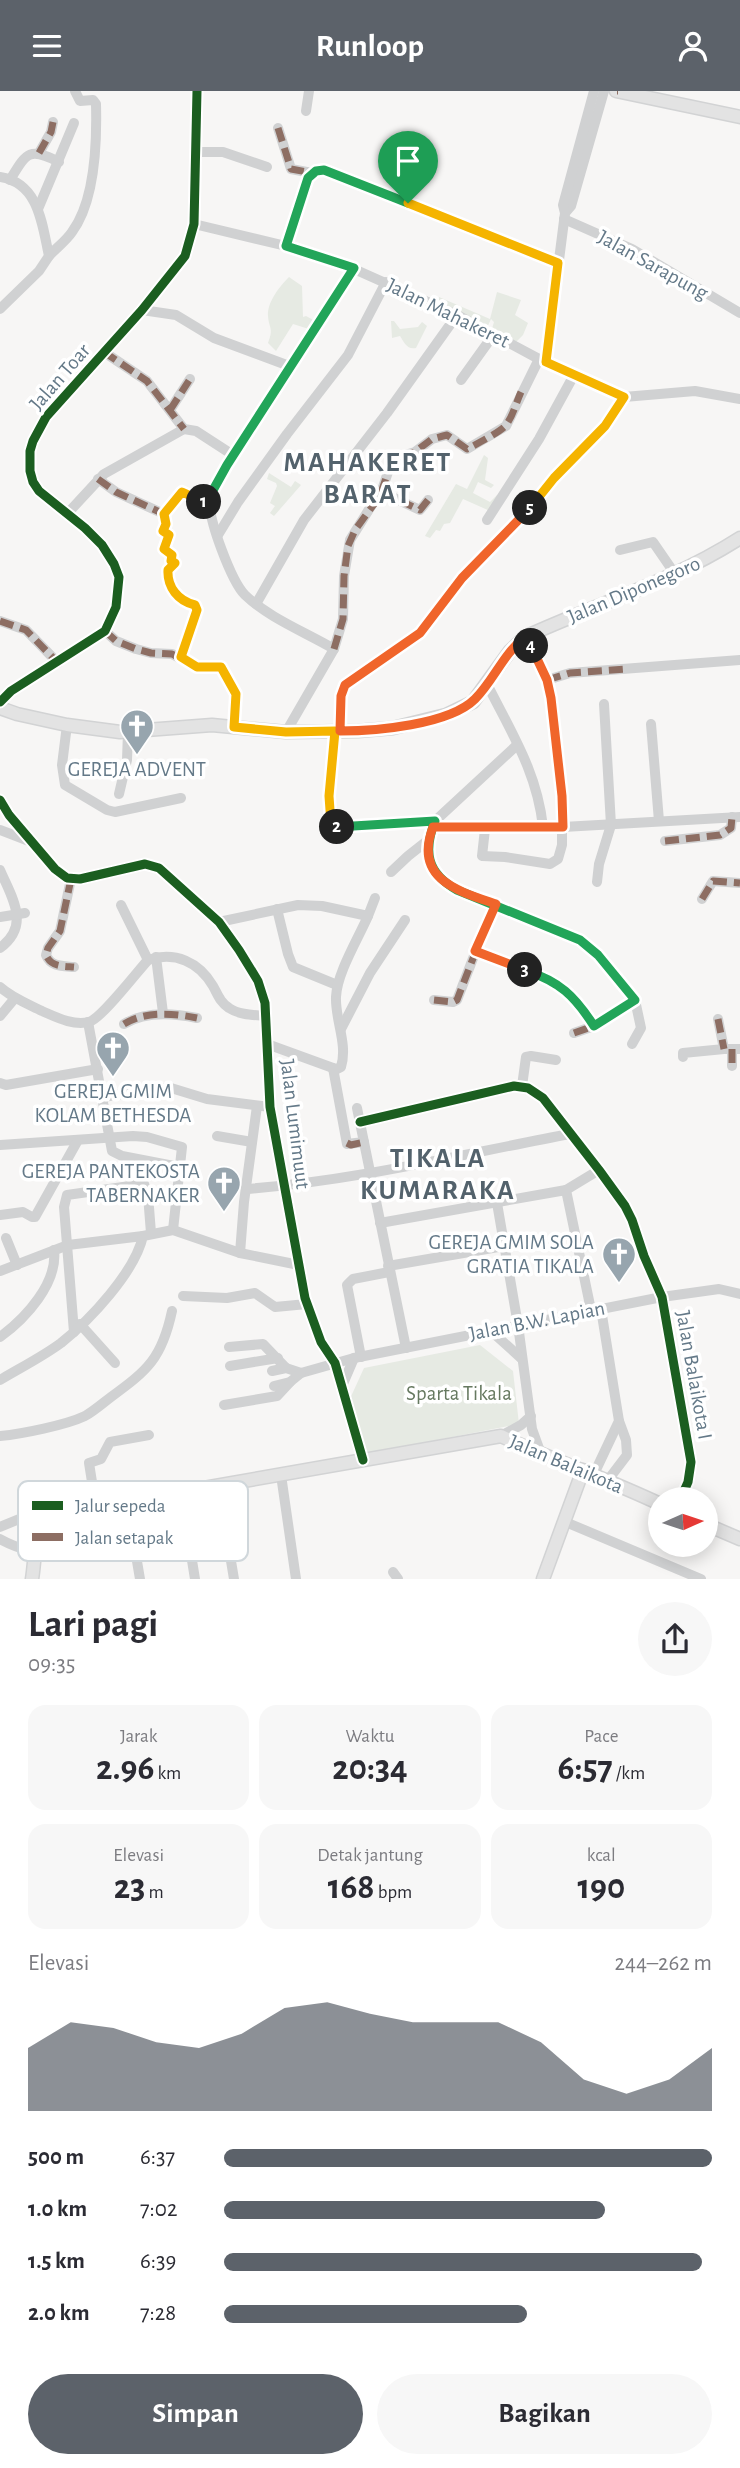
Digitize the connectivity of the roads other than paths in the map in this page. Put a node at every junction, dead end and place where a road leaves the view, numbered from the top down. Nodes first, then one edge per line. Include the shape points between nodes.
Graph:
1 (75, 91) edge
2 (197, 91) edge
3 (309, 91) edge
4 (624, 91) edge
5 (598, 95) edge
6 (306, 111) dead end
7 (740, 115) edge
8 (53, 122) dead end
9 (74, 123) dead end
10 (278, 128) dead end
11 (196, 152) junction
12 (39, 153) junction
13 (60, 162) junction
14 (267, 167) dead end
15 (312, 173) junction
16 (5, 178) edge
17 (38, 209) junction
18 (564, 216) junction
19 (194, 224) junction
20 (286, 246) junction
21 (49, 256) junction
22 (558, 263) junction
23 (354, 268) junction
24 (386, 282) junction
25 (0, 309) edge
26 (142, 310) junction
27 (740, 313) edge
28 (457, 315) junction
29 (494, 334) junction
30 (104, 352) junction
31 (542, 361) junction
32 (292, 367) junction
33 (574, 375) junction
34 (190, 379) dead end
35 (461, 380) dead end
36 (624, 397) junction
37 (740, 399) edge
38 (170, 409) junction
39 (184, 429) junction
40 (233, 455) junction
41 (98, 479) junction
42 (380, 496) junction
43 (428, 500) dead end
44 (210, 505) junction
45 (67, 514) junction
46 (164, 514) junction
47 (487, 520) dead end
48 (218, 535) junction
49 (740, 538) edge
50 (734, 548) edge
51 (620, 550) dead end
52 (675, 574) junction
53 (256, 604) junction
54 (0, 621) edge
55 (105, 631) junction
56 (525, 637) junction
57 (334, 649) junction
58 (181, 657) junction
59 (740, 660) edge
60 (58, 663) junction
61 (547, 680) junction
62 (487, 684) junction
63 (0, 702) edge
64 (604, 704) dead end
65 (0, 708) edge
66 (651, 724) dead end
67 (67, 725) junction
68 (234, 727) junction
69 (337, 731) junction
70 (128, 732) junction
71 (286, 732) junction
72 (517, 745) junction
73 (119, 795) dead end
74 (181, 798) dead end
75 (0, 800) edge
76 (736, 817) edge
77 (659, 821) junction
78 (434, 824) junction
79 (611, 825) junction
80 (543, 827) junction
81 (563, 827) junction
82 (485, 829) junction
83 (0, 830) edge
84 (427, 841) junction
85 (665, 841) dead end
86 (31, 842) junction
87 (0, 870) edge
88 (391, 873) dead end
89 (71, 879) junction
90 (597, 882) dead end
91 (740, 883) edge
92 (375, 898) dead end
93 (702, 899) dead end
94 (496, 904) junction
95 (121, 905) dead end
96 (278, 909) junction
97 (21, 914) junction
98 (368, 916) junction
99 (0, 917) edge
100 (405, 920) dead end
101 (219, 922) junction
102 (0, 948) edge
103 (475, 951) junction
104 (152, 959) junction
105 (74, 967) dead end
106 (337, 985) junction
107 (0, 987) edge
108 (15, 997) junction
109 (434, 1000) dead end
110 (635, 1000) junction
111 (163, 1013) junction
112 (0, 1016) edge
113 (266, 1016) junction
114 (197, 1018) dead end
115 (718, 1019) dead end
116 (88, 1022) junction
117 (124, 1024) dead end
118 (594, 1026) junction
119 (341, 1029) junction
120 (574, 1033) dead end
121 (267, 1044) junction
122 (632, 1044) dead end
123 (732, 1049) edge
124 (683, 1057) dead end
125 (556, 1060) dead end
126 (732, 1066) dead end
127 (333, 1068) junction
128 (98, 1069) junction
129 (0, 1083) edge
130 (522, 1086) junction
131 (103, 1097) junction
132 (257, 1106) junction
133 (270, 1107) junction
134 (357, 1108) dead end
135 (360, 1122) junction
136 (570, 1134) junction
137 (217, 1136) dead end
138 (110, 1137) junction
139 (78, 1140) junction
140 (252, 1142) junction
141 (364, 1142) junction
142 (0, 1145) edge
143 (179, 1167) junction
144 (599, 1170) junction
145 (371, 1172) junction
146 (284, 1186) junction
147 (246, 1189) junction
148 (566, 1190) junction
149 (497, 1203) junction
150 (0, 1215) edge
151 (380, 1223) junction
152 (173, 1230) junction
153 (147, 1234) junction
154 (6, 1238) dead end
155 (68, 1245) junction
156 (504, 1246) junction
157 (54, 1250) junction
158 (240, 1253) junction
159 (17, 1265) junction
160 (299, 1265) junction
161 (388, 1269) junction
162 (0, 1271) edge
163 (740, 1294) edge
164 (183, 1296) dead end
165 (662, 1297) junction
166 (307, 1304) junction
167 (596, 1310) junction
168 (172, 1311) dead end
169 (518, 1325) junction
170 (77, 1328) junction
171 (490, 1330) junction
172 (0, 1336) edge
173 (229, 1347) dead end
174 (406, 1348) junction
175 (358, 1357) junction
176 (278, 1358) junction
177 (522, 1359) junction
178 (115, 1363) dead end
179 (335, 1363) junction
180 (230, 1366) dead end
181 (286, 1368) junction
182 (272, 1371) dead end
183 (301, 1373) junction
184 (0, 1380) edge
185 (290, 1383) junction
186 (274, 1386) dead end
187 (342, 1386) junction
188 (224, 1405) dead end
189 (531, 1416) junction
190 (619, 1421) junction
191 (149, 1435) dead end
192 (0, 1436) edge
193 (500, 1436) junction
194 (541, 1455) junction
195 (363, 1460) junction
196 (588, 1472) junction
197 (281, 1475) junction
198 (608, 1480) junction
199 (92, 1481) edge
200 (246, 1481) edge
201 (686, 1487) edge
202 (648, 1498) edge
203 (18, 1520) edge
204 (563, 1521) junction
205 (0, 1527) edge
206 (718, 1530) edge
207 (0, 1539) edge
208 (740, 1539) edge
209 (18, 1546) edge
210 (35, 1561) edge
211 (137, 1561) edge
212 (192, 1561) edge
213 (231, 1561) edge
214 (32, 1579) edge
215 (140, 1579) edge
216 (195, 1579) edge
217 (234, 1579) edge
218 (296, 1579) edge
219 (543, 1579) edge
220 (701, 1579) edge

1 - 21 street via 80,101 96,104 96,152 77,222 71,235
2 - 11 street, Jalan Toar
3 - 6 street
4 - 7 main road
5 - 18 street via 563,205
8 - 12 street
9 - 13 street
10 - 15 street via 291,169
11 - 14 street via 223,152
11 - 19 street, Jalan Toar
12 - 13 street
12 - 16 street via 26,155
13 - 17 street
15 - 20 street
15 - 22 street via 333,172
16 - 17 street via 27,190
17 - 21 street
18 - 22 street
18 - 27 street, Jalan Sarapung via 632,249
19 - 20 street, Jalan Mahakeret
19 - 26 street, Jalan Toar via 186,256
20 - 23 street, Jalan Mahakeret
21 - 25 street
22 - 31 street
23 - 24 street, Jalan Mahakeret
23 - 32 street
24 - 28 street, Jalan Mahakeret
24 - 48 street via 348,355
26 - 30 street, Jalan Toar
26 - 32 street via 176,316 214,338
28 - 29 street, Jalan Mahakeret
28 - 53 street via 304,520
29 - 31 street, Jalan Mahakeret
29 - 35 street
30 - 38 street via 147,380
30 - 45 street, Jalan Toar via 46,417 30,451 33,482 43,497
31 - 33 street, Jalan Mahakeret
31 - 42 street via 506,426 467,449 447,435 403,455 388,472
32 - 40 street
33 - 36 street, Jalan Mahakeret
33 - 47 street via 540,439
34 - 38 street
36 - 37 street, Jalan Mahakeret via 695,391
36 - 69 street via 605,426 462,578 420,633 345,685
38 - 39 street
39 - 40 street
39 - 41 street
40 - 44 street via 212,492
41 - 45 street
41 - 46 street
42 - 43 street via 420,510
42 - 57 street via 348,546 344,610
44 - 46 street via 182,492
44 - 48 street
45 - 55 street, Jalan Toar via 102,545 119,577 116,607
46 - 58 street via 163,531 169,535 164,549 175,563 168,570 170,587 197,610
48 - 53 street via 238,585
49 - 50 main road, Jalan Diponegoro
50 - 52 main road, Jalan Diponegoro
51 - 52 street via 653,542
52 - 56 main road, Jalan Diponegoro
53 - 57 street
54 - 60 street via 26,630
55 - 58 street via 126,646
55 - 60 street
56 - 61 street
56 - 62 main road, Jalan Diponegoro
57 - 71 street
58 - 68 street via 197,667 221,667 236,694
59 - 61 street via 570,673
60 - 63 street
61 - 81 street
62 - 69 main road, Jalan Diponegoro via 464,708 434,719 393,728
62 - 72 street
64 - 79 street
65 - 67 main road, Jalan Diponegoro
66 - 77 street
67 - 70 main road, Jalan Diponegoro
67 - 74 street via 63,776 74,792 115,812
68 - 70 main road, Jalan Diponegoro via 198,725
68 - 71 main road, Jalan Diponegoro
69 - 71 main road, Jalan Diponegoro
69 - 78 street via 329,796 332,826
70 - 73 street
72 - 78 street
72 - 80 street via 534,779
75 - 86 street
76 - 77 street
76 - 85 street via 731,828 720,835
77 - 79 street
78 - 82 street
78 - 84 street
79 - 81 street
79 - 90 street
80 - 81 street
80 - 82 street
81 - 82 street via 560,854 550,864 482,856
83 - 86 street
84 - 88 street
84 - 94 street via 440,880
86 - 89 street via 55,869
87 - 97 street
89 - 101 street, Jalan Lumimuut via 152,865
89 - 105 street via 60,931 46,955 55,965
91 - 93 street via 713,881
92 - 98 street
94 - 103 street
94 - 110 street via 589,946
95 - 104 street
96 - 98 street via 314,905
96 - 101 street
96 - 106 street via 293,967
97 - 99 street
97 - 102 street via 14,933
98 - 106 street
100 - 119 street
101 - 113 street, Jalan Lumimuut via 258,981
103 - 109 street via 457,1000
103 - 118 street via 554,982 575,999
104 - 111 street
104 - 113 street via 186,960 207,978 228,1008
104 - 116 street
106 - 119 street
107 - 108 street
108 - 112 street
108 - 116 street via 67,1021
110 - 118 street
110 - 122 street via 641,1028
111 - 114 street
111 - 117 street
113 - 121 street, Jalan Lumimuut
115 - 123 street
116 - 128 street
118 - 120 street
119 - 127 street via 343,1064
121 - 127 street
121 - 133 street, Jalan Lumimuut
123 - 124 street via 682,1053
123 - 126 street
125 - 130 street via 525,1059
127 - 141 street via 347,1145
128 - 129 street
128 - 131 street
130 - 135 street
130 - 136 street, Jalan Balaikota I via 543,1098
131 - 132 street via 171,1088
131 - 138 street
132 - 133 street
132 - 140 street
133 - 146 street, Jalan Lumimuut
134 - 135 street
135 - 141 street
136 - 144 street, Jalan Balaikota I
136 - 145 street
137 - 140 street
138 - 139 street
138 - 143 street via 116,1154
138 - 143 street via 147,1137 182,1147
139 - 142 street
139 - 150 street via 35,1217 23,1212
140 - 147 street
141 - 145 street
143 - 152 street
144 - 148 street
144 - 165 street, Jalan Balaikota I via 632,1220
145 - 146 street
145 - 151 street
146 - 147 street
146 - 160 street, Jalan Lumimuut
147 - 158 street
148 - 149 street
148 - 167 street
149 - 151 street
149 - 156 street
151 - 161 street
152 - 153 street
152 - 158 street
153 - 155 street
153 - 155 street via 144,1184 79,1192 66,1195
153 - 170 street via 116,1287
154 - 159 street
155 - 157 street
155 - 170 street
156 - 161 street
156 - 169 street
157 - 159 street
157 - 172 street via 54,1270 48,1282 25,1314
158 - 160 street
159 - 162 street
160 - 166 street, Jalan Lumimuut
161 - 174 street
161 - 175 street via 347,1285
163 - 165 street, Jalan B.W. Lapian via 719,1289
164 - 166 street via 256,1293 275,1307
165 - 167 street, Jalan B.W. Lapian
165 - 201 street, Jalan Balaikota I via 691,1462
166 - 179 street, Jalan Lumimuut via 321,1342
167 - 169 street, Jalan B.W. Lapian
167 - 190 street
168 - 192 street via 168,1331 148,1368 85,1416
169 - 171 street, Jalan B.W. Lapian
169 - 177 street
170 - 178 street
170 - 184 street via 47,1353
171 - 174 street, Jalan B.W. Lapian
171 - 177 street
173 - 176 street via 263,1344
174 - 175 street, Jalan B.W. Lapian
175 - 179 street, Jalan B.W. Lapian
175 - 187 street
176 - 180 street
176 - 181 street
177 - 189 street
179 - 183 street, Jalan B.W. Lapian
179 - 187 street
181 - 182 street
181 - 183 street
183 - 185 street
185 - 186 street
185 - 188 street via 277,1397
187 - 195 street
189 - 193 street
189 - 194 street
190 - 196 street
190 - 198 street via 627,1455
191 - 199 street via 110,1442 101,1459 89,1463
193 - 194 main road, Jalan Balaikota
193 - 195 main road, Jalan Balaikota
194 - 196 main road, Jalan Balaikota
195 - 197 main road, Jalan Balaikota
196 - 198 main road, Jalan Balaikota
196 - 204 main road
197 - 200 main road, Jalan Balaikota
197 - 218 street
198 - 202 main road, Jalan Balaikota
203 - 205 street
204 - 219 main road
204 - 220 street
206 - 208 main road
207 - 209 street
210 - 214 main road
211 - 215 street
212 - 216 street
213 - 217 street

